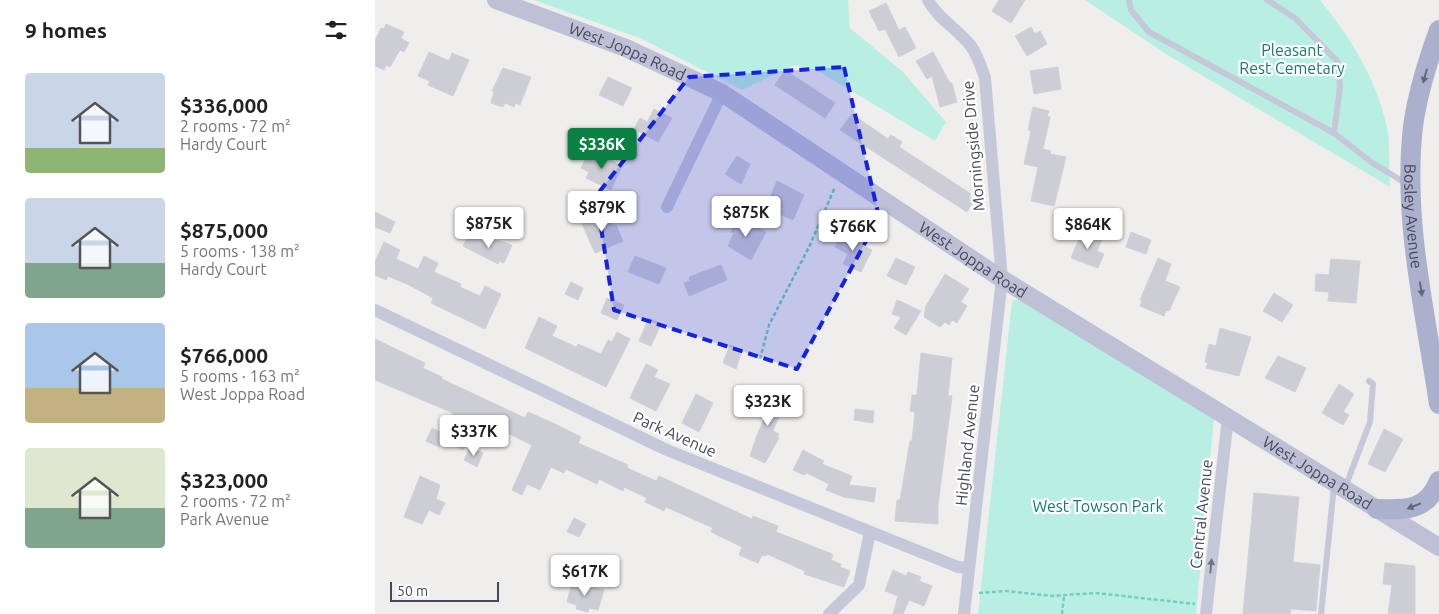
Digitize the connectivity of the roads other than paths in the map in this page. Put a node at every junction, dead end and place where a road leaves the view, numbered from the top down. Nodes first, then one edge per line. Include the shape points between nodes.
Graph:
1 (496, 0) edge
2 (928, 0) edge
3 (1129, 0) edge
4 (1267, 0) edge
5 (1439, 30) edge
6 (722, 92) junction
7 (1335, 133) junction
8 (1410, 186) junction
9 (667, 207) dead end
10 (1002, 279) junction
11 (375, 310) edge
12 (1369, 381) dead end
13 (1439, 404) edge
14 (1228, 418) junction
15 (1439, 481) edge
16 (1339, 486) junction
17 (1377, 509) junction
18 (870, 532) junction
19 (1439, 547) edge
20 (969, 568) junction
21 (1206, 610) edge
22 (829, 614) edge
23 (964, 614) edge
24 (1321, 614) edge

1 - 6 street, West Joppa Road via 626,48
2 - 10 street, Morningside Drive via 942,19 970,44 985,78
3 - 7 lane via 1131,10 1149,32
4 - 7 lane via 1295,18 1338,62
5 -> 8 main road, Bosley Avenue via 1412,135
6 - 9 street
6 - 10 street, West Joppa Road
7 - 8 lane via 1371,162
8 -> 13 main road, Bosley Avenue via 1415,245
10 - 14 street, West Joppa Road
10 - 20 street, Highland Avenue
11 - 18 street, Park Avenue via 667,450
12 - 16 lane via 1373,384 1370,422
14 - 16 street, West Joppa Road
21 -> 14 street, Central Avenue
15 -> 17 main road via 1434,494 1416,507
16 - 17 street, West Joppa Road
16 - 24 lane
17 - 19 street, West Joppa Road
18 - 20 street, Park Avenue via 957,567
18 - 22 street via 859,585
20 - 23 street, Highland Avenue

